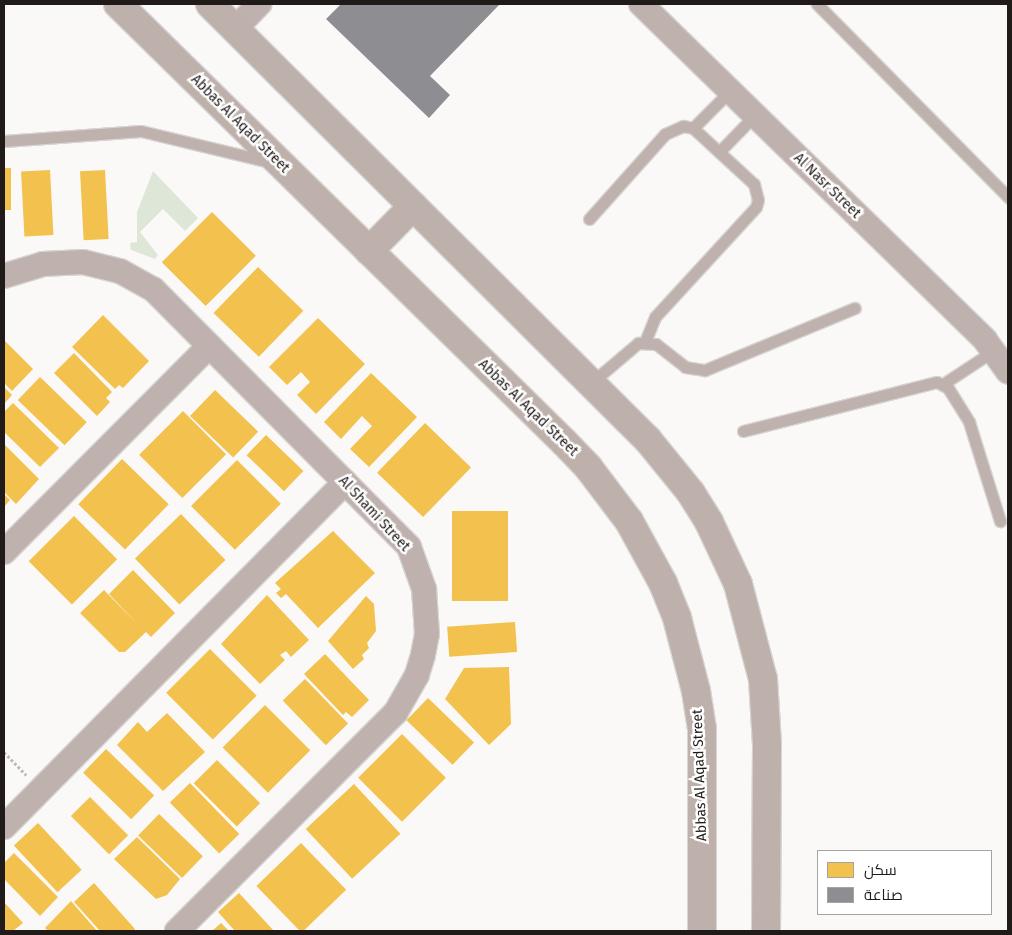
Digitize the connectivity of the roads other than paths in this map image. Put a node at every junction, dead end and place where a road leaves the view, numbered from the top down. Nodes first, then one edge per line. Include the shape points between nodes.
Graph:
1 (118, 4) edge
2 (210, 4) edge
3 (259, 4) edge
4 (641, 4) edge
5 (817, 4) edge
6 (235, 29) junction
7 (730, 91) junction
8 (755, 115) junction
9 (693, 128) junction
10 (4, 141) edge
11 (719, 152) junction
12 (281, 165) junction
13 (1008, 197) edge
14 (413, 206) junction
15 (589, 219) dead end
16 (369, 251) junction
17 (4, 276) edge
18 (855, 308) dead end
19 (645, 342) junction
20 (209, 346) junction
21 (993, 351) junction
22 (1008, 372) edge
23 (592, 383) junction
24 (942, 384) junction
25 (743, 431) dead end
26 (345, 482) junction
27 (1000, 521) dead end
28 (4, 552) edge
29 (4, 827) edge
30 (177, 931) edge
31 (702, 931) edge
32 (766, 931) edge

1 - 12 street, Abbas Al Aqad Street
2 - 6 street
3 - 6 street
4 - 7 street, Al Nasr Street
5 - 13 lane
6 - 14 street
7 - 8 street, Al Nasr Street
7 - 9 lane
8 - 11 lane
8 - 21 street, Al Nasr Street
9 - 11 lane
9 - 15 lane via 678,127 665,134
10 - 12 lane via 141,131
11 - 19 lane via 754,184 756,207 655,317
12 - 16 street, Abbas Al Aqad Street
14 - 16 street
14 - 23 street
16 - 31 street, Abbas Al Aqad Street via 588,466 628,520 663,583 688,654 702,729
17 - 20 street, Al Shami Street via 42,264 64,262 120,271 153,289
18 - 19 lane via 705,370 685,367 656,344
19 - 23 lane via 638,343
20 - 26 street, Al Shami Street
20 - 28 street
21 - 22 street, Al Nasr Street
21 - 24 lane
23 - 32 street via 648,440 691,493 725,553 749,615 766,712
24 - 25 lane via 925,383
24 - 27 lane via 970,422
26 - 29 street
26 - 30 street, Al Shami Street via 409,547 418,568 427,612 426,641 417,675 396,712

